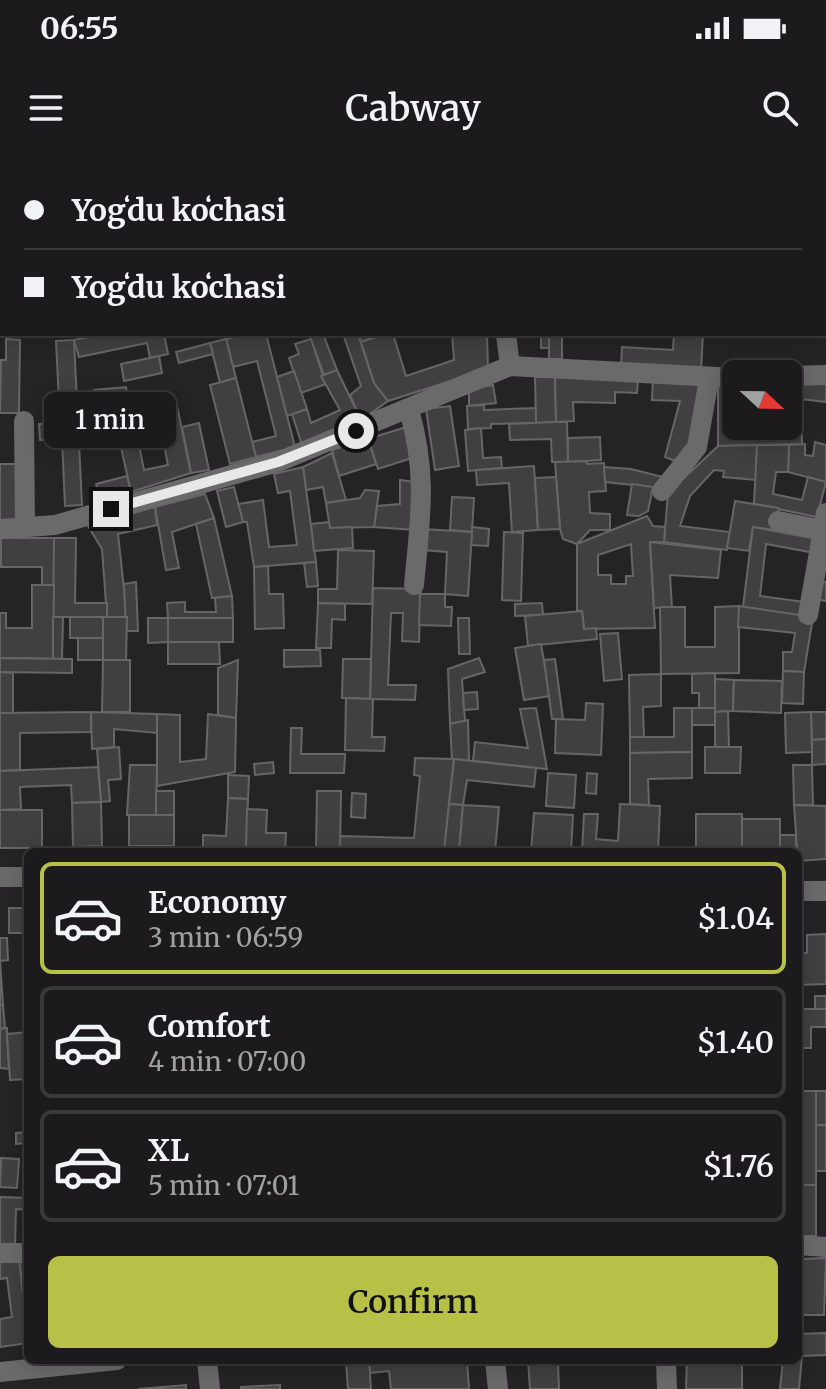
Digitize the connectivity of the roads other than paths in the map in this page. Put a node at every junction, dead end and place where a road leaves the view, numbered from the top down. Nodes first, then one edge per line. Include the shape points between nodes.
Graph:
1 (506, 336) edge
2 (510, 366) junction
3 (826, 375) edge
4 (802, 376) edge
5 (709, 379) junction
6 (722, 379) edge
7 (409, 410) junction
8 (24, 421) dead end
9 (662, 491) dead end
10 (778, 521) dead end
11 (824, 522) edge
12 (25, 527) junction
13 (0, 529) edge
14 (414, 585) dead end
15 (808, 615) dead end
16 (0, 877) edge
17 (24, 877) edge
18 (802, 891) edge
19 (826, 891) edge
20 (802, 1245) edge
21 (826, 1247) edge
22 (0, 1253) edge
23 (24, 1253) edge
24 (78, 1364) edge
25 (207, 1364) edge
26 (495, 1364) edge
27 (666, 1364) edge
28 (0, 1372) edge
29 (210, 1389) edge
30 (498, 1389) edge
31 (667, 1389) edge

1 - 2 street
2 - 5 street
2 - 7 street
3 - 4 street
5 - 6 street
5 - 9 street via 697,447
7 - 12 street via 278,462 55,525
7 - 14 street via 423,484
8 - 12 street
10 - 11 street
11 - 15 street
12 - 13 street
16 - 17 street
18 - 19 street
20 - 21 street
22 - 23 street
24 - 28 street
25 - 29 street
26 - 30 street
27 - 31 street

